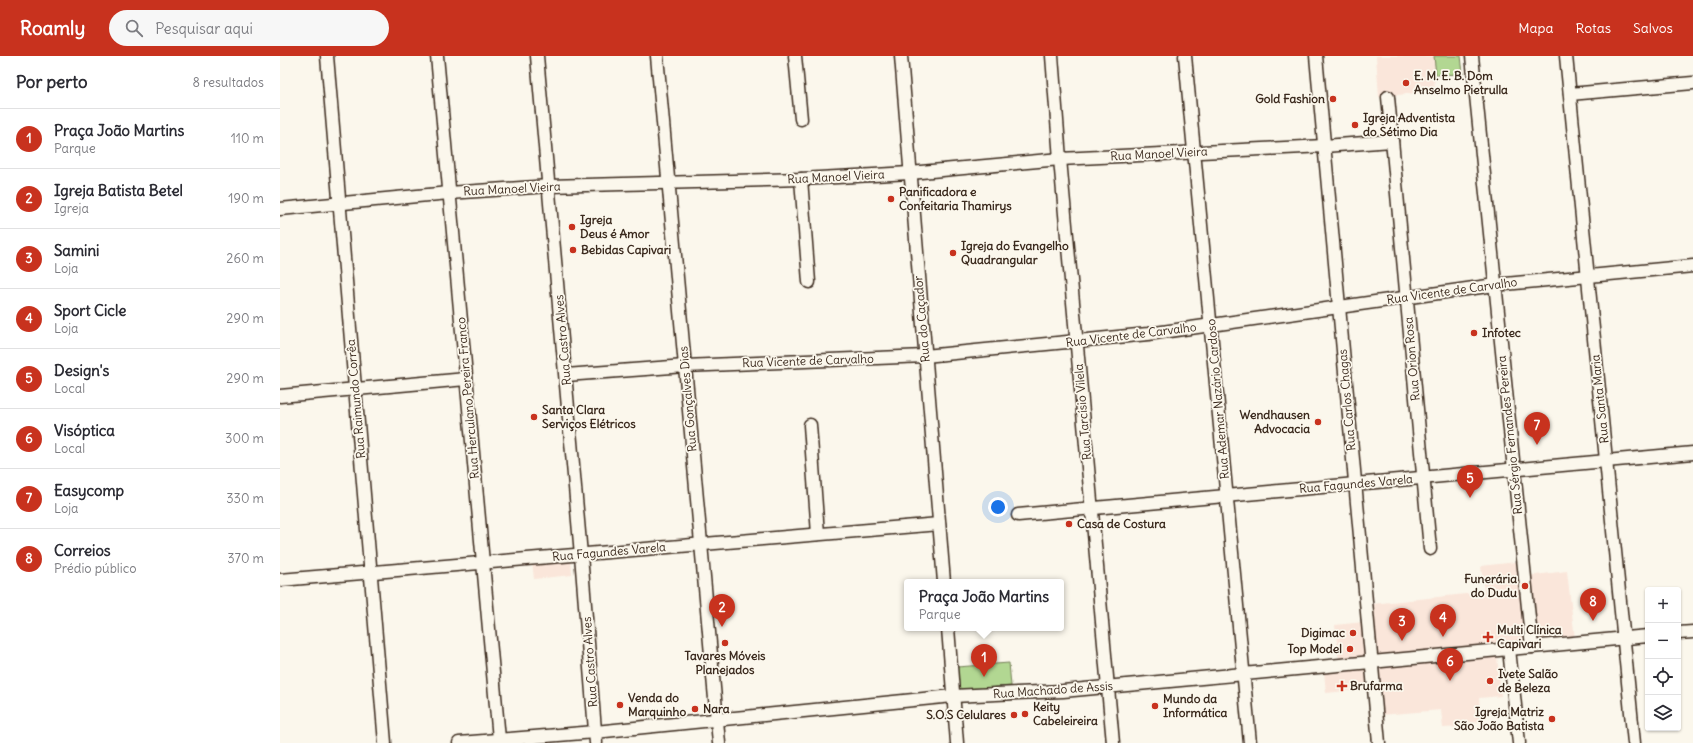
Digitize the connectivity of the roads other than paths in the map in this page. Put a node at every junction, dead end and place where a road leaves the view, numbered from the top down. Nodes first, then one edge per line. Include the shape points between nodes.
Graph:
1 (326, 56) edge
2 (437, 56) edge
3 (537, 56) edge
4 (657, 56) edge
5 (796, 56) edge
6 (902, 56) edge
7 (1052, 56) edge
8 (1185, 56) edge
9 (1316, 56) edge
10 (1472, 56) edge
11 (1566, 56) edge
12 (1693, 83) edge
13 (1570, 94) junction
14 (1388, 97) dead end
15 (801, 119) dead end
16 (1392, 140) junction
17 (1324, 146) junction
18 (1194, 152) junction
19 (1060, 159) junction
20 (910, 173) junction
21 (802, 179) junction
22 (669, 184) junction
23 (549, 186) junction
24 (449, 192) junction
25 (339, 203) junction
26 (280, 209) edge
27 (1693, 266) edge
28 (1588, 276) junction
29 (808, 282) dead end
30 (1495, 285) junction
31 (1406, 297) junction
32 (1339, 307) junction
33 (1210, 325) junction
34 (1076, 342) junction
35 (925, 356) junction
36 (685, 366) junction
37 (566, 375) junction
38 (466, 379) junction
39 (355, 390) junction
40 (280, 396) edge
41 (810, 425) dead end
42 (1693, 454) edge
43 (1606, 462) junction
44 (1514, 470) junction
45 (1423, 478) junction
46 (1355, 484) junction
47 (1227, 496) junction
48 (1092, 508) junction
49 (1018, 515) dead end
50 (939, 524) junction
51 (818, 534) junction
52 (701, 544) junction
53 (1430, 549) dead end
54 (582, 554) junction
55 (483, 563) junction
56 (370, 572) junction
57 (944, 579) edge
58 (280, 580) edge
59 (948, 631) edge
60 (1693, 632) edge
61 (1681, 633) edge
62 (1645, 636) edge
63 (1623, 638) junction
64 (1532, 647) junction
65 (1509, 649) junction
66 (1372, 662) junction
67 (1244, 674) junction
68 (1108, 686) junction
69 (953, 696) junction
70 (717, 720) junction
71 (596, 737) edge
72 (499, 739) junction
73 (385, 743) edge
74 (459, 743) edge
75 (719, 743) edge
76 (957, 743) edge
77 (1113, 743) edge
78 (1250, 743) edge
79 (1379, 743) edge
80 (1519, 743) edge
81 (1634, 743) edge

1 - 25 street, Rua Raimundo Corrêa
2 - 24 street, Rua Herculano Pereira Franco
3 - 23 street, Rua Castro Alves
4 - 22 street, Rua Gonçalves Dias
5 - 15 street
6 - 20 street, Rua do Caçador
7 - 19 street, Rua Tarcísio Vilela
8 - 18 street, Rua Ademar Nazário Cardoso
9 - 17 street, Rua Carlos Chagas
10 - 30 street, Rua Sérgio Fernandes Pereira
11 - 13 street, Rua Santa Maria
12 - 13 street
13 - 28 street, Rua Santa Maria
14 - 16 street, Rua Orion Rosa
16 - 17 street, Rua Manoel Vieira
16 - 31 street, Rua Orion Rosa
17 - 18 street, Rua Manoel Vieira
17 - 32 street, Rua Carlos Chagas
18 - 19 street, Rua Manoel Vieira
18 - 33 street, Rua Ademar Nazário Cardoso
19 - 20 street, Rua Manoel Vieira
19 - 34 street, Rua Tarcísio Vilela
20 - 21 street, Rua Manoel Vieira
20 - 35 street, Rua do Caçador
21 - 22 street, Rua Manoel Vieira
21 - 29 street
22 - 23 street, Rua Manoel Vieira
22 - 36 street, Rua Gonçalves Dias
23 - 24 street, Rua Manoel Vieira
23 - 37 street, Rua Castro Alves
24 - 25 street, Rua Manoel Vieira
24 - 38 street, Rua Herculano Pereira Franco
25 - 26 street, Rua Manoel Vieira
25 - 39 street, Rua Raimundo Corrêa
27 - 28 street, Rua Vicente de Carvalho
28 - 30 street, Rua Vicente de Carvalho
28 - 43 street, Rua Santa Maria
30 - 31 street, Rua Vicente de Carvalho
30 - 44 street, Rua Sérgio Fernandes Pereira
31 - 32 street, Rua Vicente de Carvalho
31 - 45 street, Rua Orion Rosa
32 - 33 street, Rua Vicente de Carvalho
32 - 46 street, Rua Carlos Chagas
33 - 34 street, Rua Vicente de Carvalho
33 - 47 street, Rua Ademar Nazário Cardoso
34 - 35 street, Rua Vicente de Carvalho
34 - 48 street, Rua Tarcísio Vilela
35 - 36 street, Rua Vicente de Carvalho
35 - 50 street, Rua do Caçador
36 - 37 street, Rua Vicente de Carvalho
36 - 52 street, Rua Gonçalves Dias
37 - 54 street, Rua Castro Alves
38 - 39 street
38 - 55 street, Rua Herculano Pereira Franco
39 - 40 street
39 - 56 street, Rua Raimundo Corrêa
41 - 51 street
42 - 43 street, Rua Fagundes Varela
43 - 44 street, Rua Fagundes Varela
43 - 63 street, Rua Santa Maria
44 - 45 street, Rua Fagundes Varela
44 - 64 street, Rua Sérgio Fernandes Pereira
45 - 46 street, Rua Fagundes Varela
45 - 53 street, Rua Orion Rosa
46 - 47 street, Rua Fagundes Varela
46 - 66 street, Rua Carlos Chagas
47 - 48 street, Rua Fagundes Varela
47 - 67 street, Rua Ademar Nazário Cardoso
48 - 49 street, Rua Fagundes Varela
48 - 68 street, Rua Tarcísio Vilela
50 - 51 street, Rua Fagundes Varela
50 - 57 street, Rua do Caçador
51 - 52 street, Rua Fagundes Varela
52 - 54 street, Rua Fagundes Varela
52 - 70 street, Rua Gonçalves Dias
54 - 55 street, Rua Fagundes Varela
54 - 71 street, Rua Castro Alves
55 - 56 street, Rua Fagundes Varela
55 - 72 street, Rua Herculano Pereira Franco
56 - 58 street, Rua Fagundes Varela
56 - 73 street, Rua Raimundo Corrêa
59 - 69 street
60 - 61 street
62 - 63 street, Rua Machado de Assis
63 - 64 street, Rua Machado de Assis
63 - 81 street, Rua Santa Maria
64 - 65 street, Rua Machado de Assis
65 - 66 street, Rua Machado de Assis
65 - 80 street
66 - 67 street, Rua Machado de Assis
66 - 79 street, Rua Carlos Chagas
67 - 68 street, Rua Machado de Assis
67 - 78 street, Rua Ademar Nazário Cardoso
68 - 69 street, Rua Machado de Assis via 1038,693
68 - 77 street, Rua Tarcísio Vilela
69 - 70 street, Rua Machado de Assis
69 - 76 street
70 - 71 street, Rua Machado de Assis
70 - 75 street, Rua Gonçalves Dias
71 - 72 street, Rua Machado de Assis
72 - 74 street, Rua Machado de Assis

